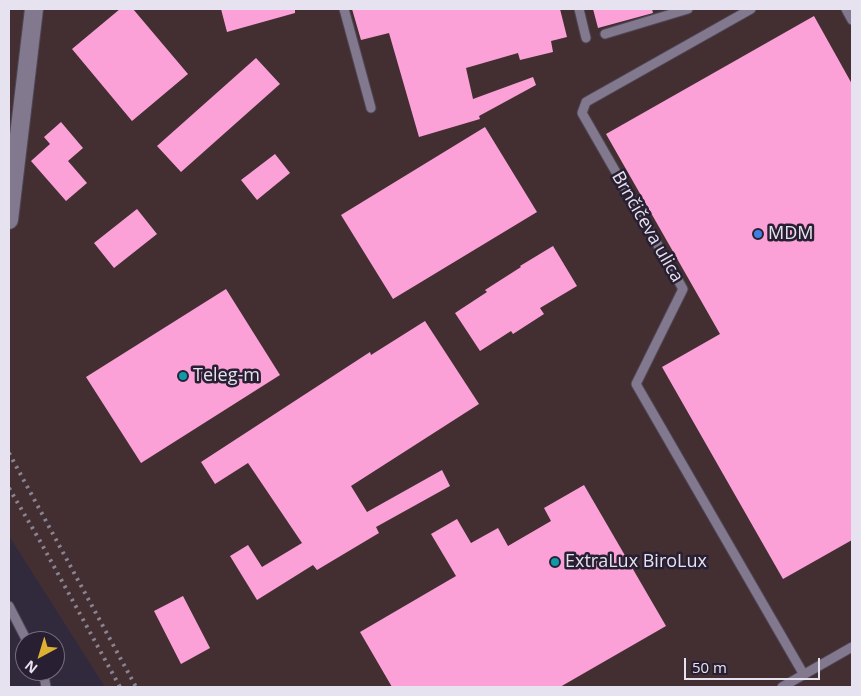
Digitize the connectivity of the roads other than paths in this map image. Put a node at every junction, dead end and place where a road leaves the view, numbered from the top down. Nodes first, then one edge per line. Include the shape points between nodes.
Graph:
1 (34, 9) edge
2 (344, 9) edge
3 (578, 9) edge
4 (688, 9) edge
5 (751, 9) edge
6 (846, 9) edge
7 (852, 20) edge
8 (604, 34) dead end
9 (586, 38) dead end
10 (371, 108) dead end
11 (9, 220) edge
12 (9, 606) edge
13 (22, 631) edge
14 (852, 647) edge
15 (804, 674) junction
16 (782, 687) edge

1 - 11 street
2 - 10 lane
3 - 9 lane
4 - 8 lane
5 - 15 lane, Brnčičeva ulica via 586,102 582,113 683,289 636,384
6 - 7 lane
12 - 13 lane
14 - 15 lane
15 - 16 lane

